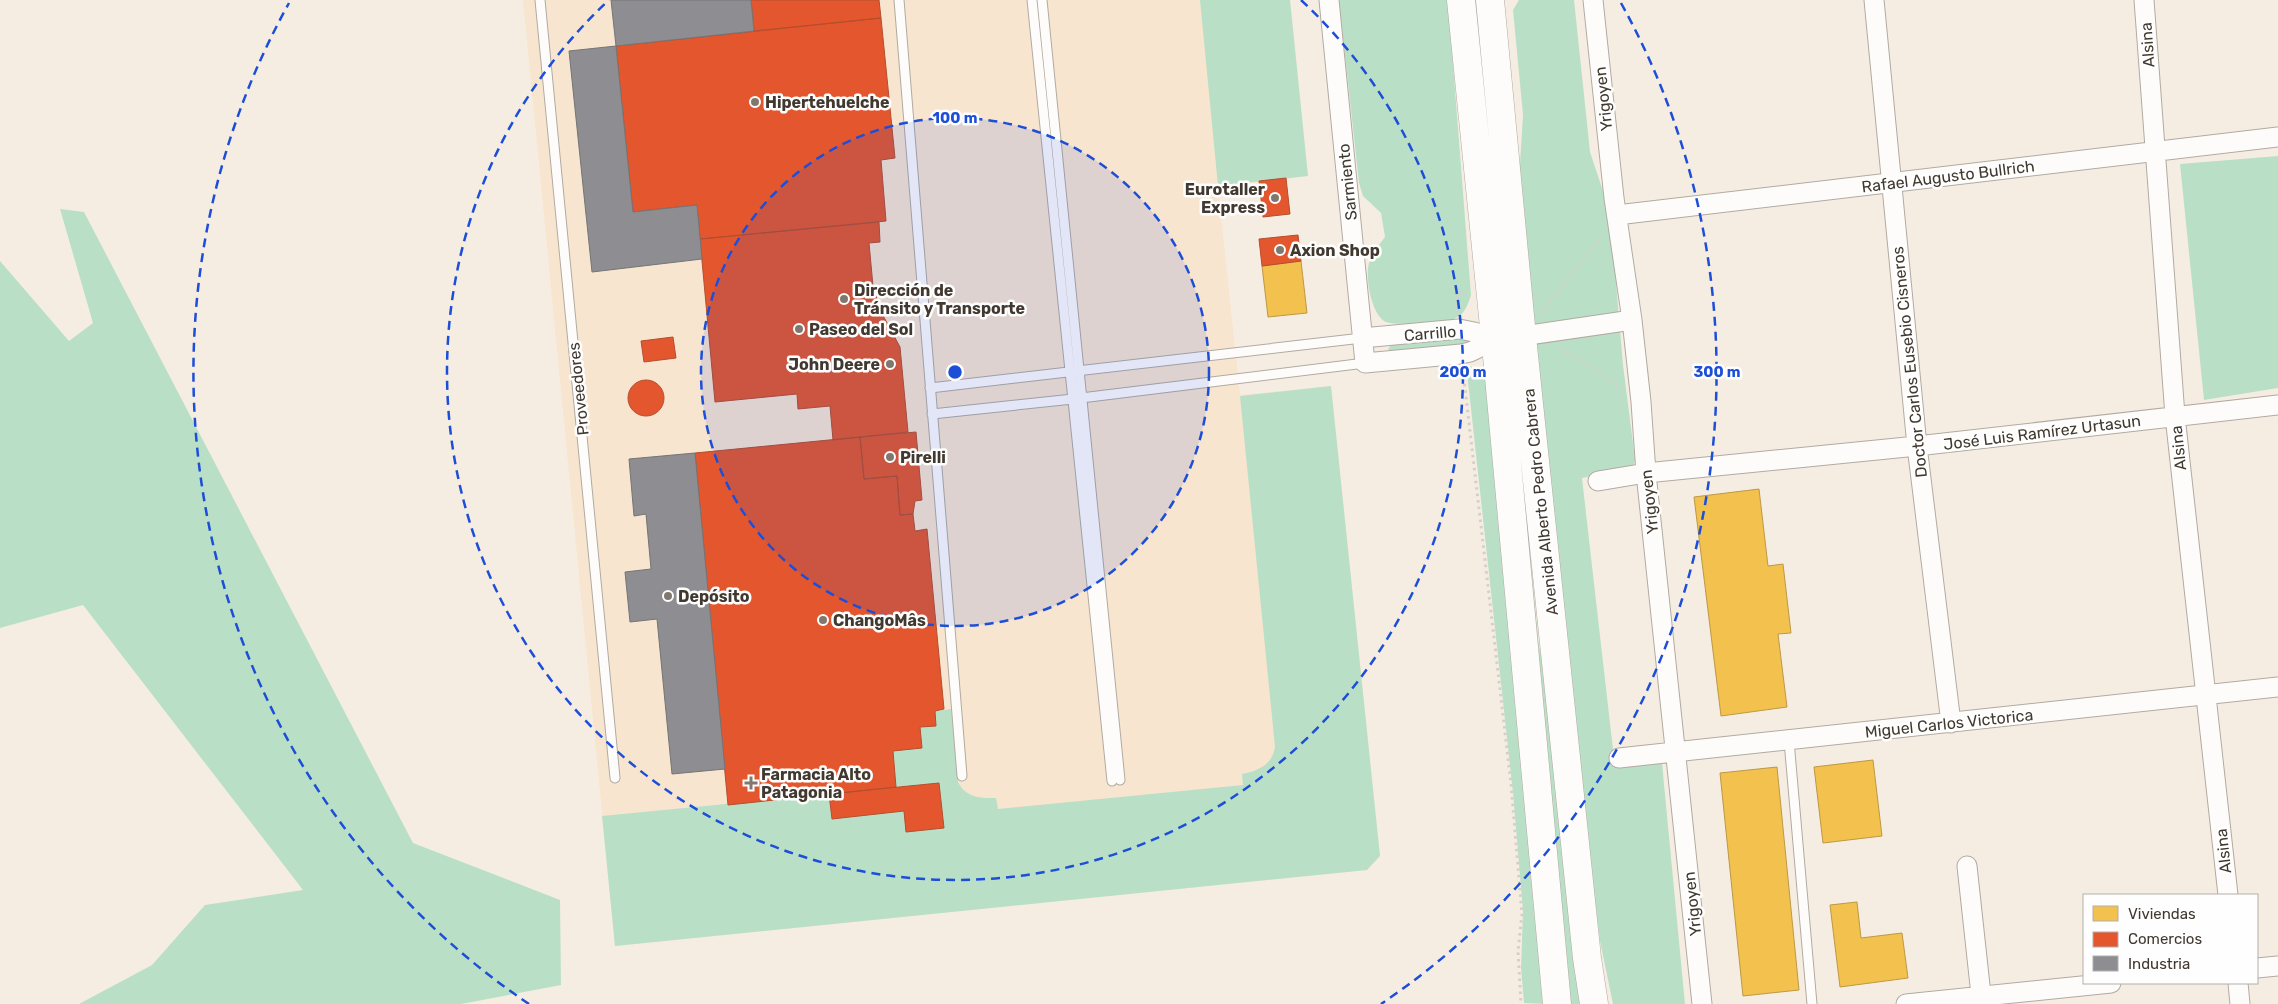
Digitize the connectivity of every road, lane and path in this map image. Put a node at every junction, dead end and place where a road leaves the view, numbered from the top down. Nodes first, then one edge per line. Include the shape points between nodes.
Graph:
1 (540, 0) edge
2 (899, 0) edge
3 (1032, 0) edge
4 (1042, 0) edge
5 (1329, 0) edge
6 (1461, 0) edge
7 (1490, 0) edge
8 (1593, 0) edge
9 (1874, 0) edge
10 (2144, 0) edge
11 (2278, 137) edge
12 (2155, 151) junction
13 (1891, 182) junction
14 (1617, 215) junction
15 (1490, 290) junction
16 (1632, 320) junction
17 (1459, 330) junction
18 (1533, 336) junction
19 (1362, 338) junction
20 (1495, 340) junction
21 (1461, 354) junction
22 (1365, 363) junction
23 (1080, 372) junction
24 (1070, 373) junction
25 (930, 388) junction
26 (1077, 399) junction
27 (1641, 402) junction
28 (2278, 405) edge
29 (932, 414) junction
30 (2175, 416) junction
31 (1917, 446) junction
32 (1646, 472) junction
33 (1598, 481) dead end
34 (2278, 687) edge
35 (2206, 694) junction
36 (1951, 723) junction
37 (1789, 741) junction
38 (1676, 753) junction
39 (1619, 758) dead end
40 (962, 776) dead end
41 (615, 778) dead end
42 (1116, 780) dead end
43 (1967, 866) dead end
44 (2228, 894) edge
45 (2278, 966) edge
46 (2258, 968) edge
47 (2103, 984) edge
48 (2238, 984) edge
49 (1982, 1000) edge
50 (1521, 1004) edge
51 (1557, 1004) edge
52 (1594, 1004) edge
53 (1702, 1004) edge
54 (1812, 1004) edge
55 (1906, 1004) edge
56 (2240, 1004) edge

1 - 41 lane, Proveedores
2 - 25 lane
3 - 24 lane
4 - 23 lane
5 - 19 street, Sarmiento
6 - 15 main road, Avenida Alberto Pedro Cabrera
7 - 18 main road, Avenida Alberto Pedro Cabrera
8 - 14 street, Yrigoyen
9 - 13 street, Doctor Carlos Eusebio Cisneros
10 - 12 street, Alsina
11 - 12 street, Rafael Augusto Bullrich
12 - 13 street, Rafael Augusto Bullrich
12 - 30 street, Alsina
13 - 14 street, Rafael Augusto Bullrich
13 - 31 street, Doctor Carlos Eusebio Cisneros
14 - 16 street, Yrigoyen
14 - 18 path via 1540,315
15 - 17 path via 1457,294
15 - 20 main road, Avenida Alberto Pedro Cabrera
16 - 18 street, Carrillo
16 - 27 street, Yrigoyen
17 - 19 street, Carrillo
17 - 20 street, Carrillo
18 - 20 street, Carrillo
18 - 27 path via 1543,336
18 - 52 main road, Avenida Alberto Pedro Cabrera via 1587,958
19 - 22 street, Sarmiento
19 - 23 lane
20 - 21 street, Carrillo
20 - 51 main road, Avenida Alberto Pedro Cabrera
21 - 22 street, Carrillo
21 - 50 path via 1511,784 1522,914 1518,951
22 - 26 lane
23 - 24 lane
23 - 26 lane
24 - 25 lane
24 - 26 lane
25 - 29 lane
26 - 29 lane
26 - 42 lane
27 - 32 street, Yrigoyen
28 - 30 street, José Luis Ramírez Urtasun
29 - 40 lane
30 - 31 street, José Luis Ramírez Urtasun
30 - 35 street, Alsina
31 - 32 street, José Luis Ramírez Urtasun
31 - 36 street, Doctor Carlos Eusebio Cisneros
32 - 33 street, José Luis Ramírez Urtasun
32 - 38 street, Yrigoyen
34 - 35 street, Miguel Carlos Victorica
35 - 36 street, Miguel Carlos Victorica
35 - 44 street, Alsina
36 - 37 street, Miguel Carlos Victorica
37 - 38 street, Miguel Carlos Victorica
37 - 54 lane
38 - 39 street, Miguel Carlos Victorica
38 - 53 street, Yrigoyen
43 - 49 street
45 - 46 street
47 - 49 street
48 - 56 street
49 - 55 street

